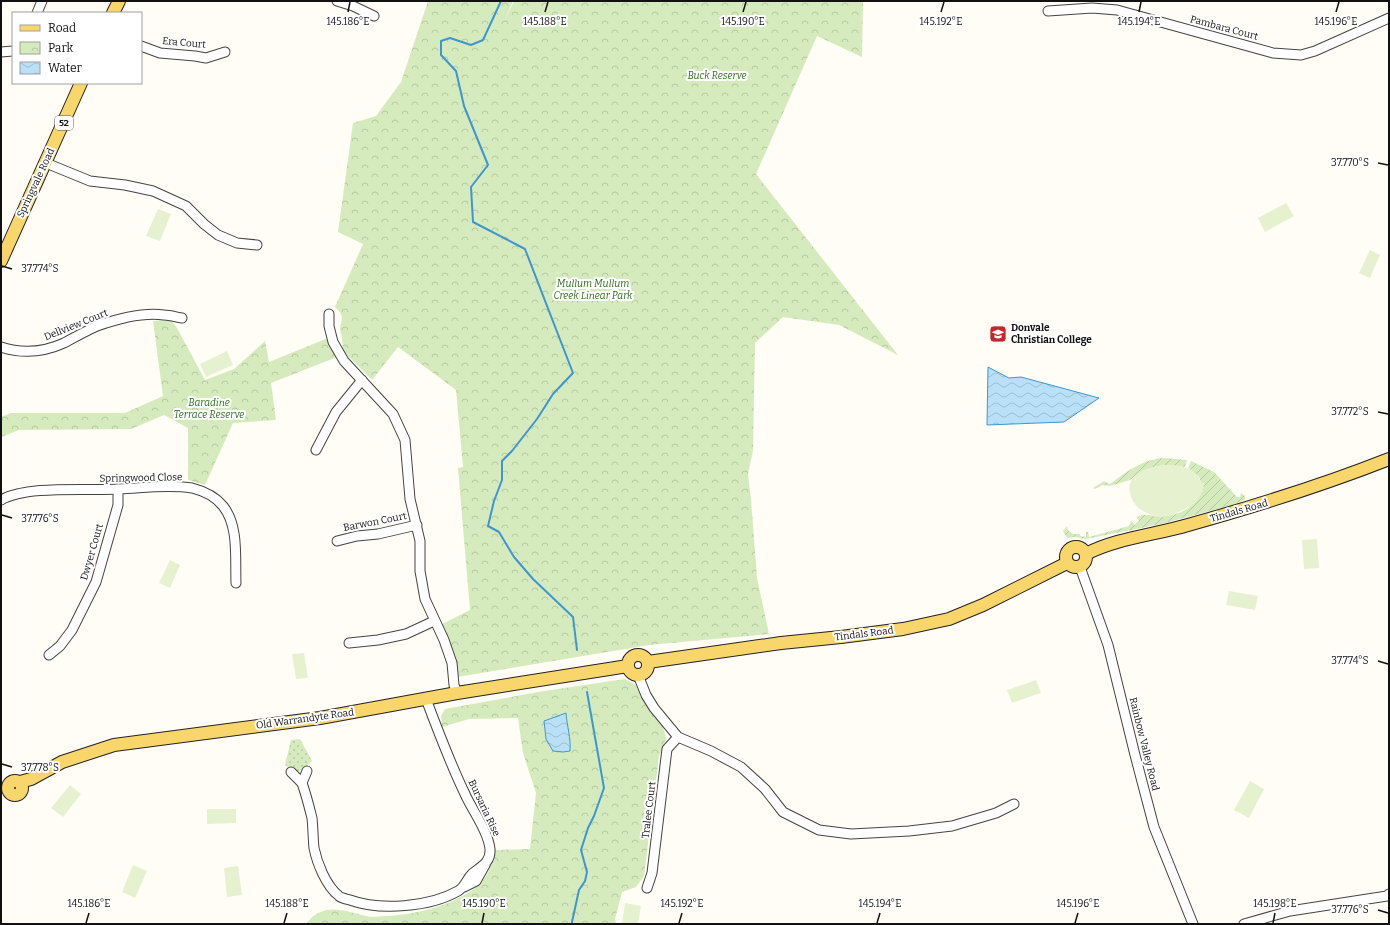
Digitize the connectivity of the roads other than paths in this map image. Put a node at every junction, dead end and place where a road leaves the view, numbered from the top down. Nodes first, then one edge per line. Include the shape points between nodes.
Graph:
1 (42, 1) edge
2 (119, 1) edge
3 (337, 1) edge
4 (37, 12) edge
5 (114, 12) edge
6 (1048, 12) dead end
7 (374, 16) dead end
8 (1389, 18) edge
9 (142, 46) edge
10 (12, 51) edge
11 (1, 52) edge
12 (225, 52) dead end
13 (81, 84) edge
14 (46, 163) junction
15 (257, 245) dead end
16 (1, 261) edge
17 (329, 314) dead end
18 (182, 318) dead end
19 (1, 347) edge
20 (362, 380) junction
21 (316, 450) dead end
22 (1389, 459) edge
23 (118, 489) junction
24 (1, 500) edge
25 (417, 525) junction
26 (336, 541) dead end
27 (1086, 554) junction
28 (1067, 562) junction
29 (1080, 566) junction
30 (236, 583) dead end
31 (434, 621) junction
32 (349, 643) dead end
33 (49, 656) dead end
34 (648, 662) junction
35 (628, 666) junction
36 (638, 675) junction
37 (457, 693) junction
38 (426, 699) junction
39 (678, 737) junction
40 (307, 771) dead end
41 (291, 772) dead end
42 (302, 783) junction
43 (11, 792) edge
44 (1014, 804) dead end
45 (647, 888) dead end
46 (1389, 894) edge
47 (1193, 924) edge
48 (1244, 924) edge

1 - 4 street
2 - 5 main road
3 - 7 street
6 - 8 street, Pambara Court via 1092,8 1117,10 1273,53 1301,55
9 - 12 street, Era Court via 160,53 206,58
10 - 11 street
13 - 14 main road, Springvale Road / 52
14 - 15 street via 90,181 125,184 153,191 186,206 218,235 237,243
14 - 16 main road, Springvale Road / 52
17 - 20 street via 333,342 344,361
18 - 19 street, Dellview Court via 163,314 122,319 96,326 56,346 39,351 14,351
20 - 21 street via 336,412
20 - 25 street via 393,414 405,440 410,499
22 - 27 main road, Tindals Road via 1264,504 1104,546
23 - 24 street, Springwood Close via 36,491 7,496
23 - 30 street, Springwood Close via 179,486 210,494 223,506 229,517 235,538
23 - 33 street, Dwyer Court via 118,505 96,582 72,630
25 - 26 street, Barwon Court
25 - 31 street via 420,571 425,599
27 - 28 main road via 1082,548 1072,547 1066,552
27 - 29 main road via 1086,560
28 - 29 main road via 1073,567
28 - 34 main road, Tindals Road via 983,605 943,621 896,630
29 - 47 street, Rainbow Valley Road via 1108,645 1154,827
31 - 32 street via 406,634
31 - 37 street via 452,663
34 - 35 main road via 645,657 636,655 629,660
34 - 36 main road via 646,671
35 - 36 main road via 630,671
35 - 37 main road, Old Warrandyte Road
36 - 39 street via 654,708
37 - 38 main road, Old Warrandyte Road
38 - 42 street, Bursaria Rise via 490,849 485,864 471,875 463,887 440,898 402,906 379,907 339,896 319,866 314,848 312,818
38 - 43 main road, Old Warrandyte Road via 320,718 114,745 62,762
39 - 44 street via 741,767 765,789 783,812 819,830 851,834 952,826 996,813
39 - 45 street, Tralee Court via 667,749 652,873
40 - 42 street
41 - 42 street, Bursaria Rise
46 - 48 street via 1290,911

